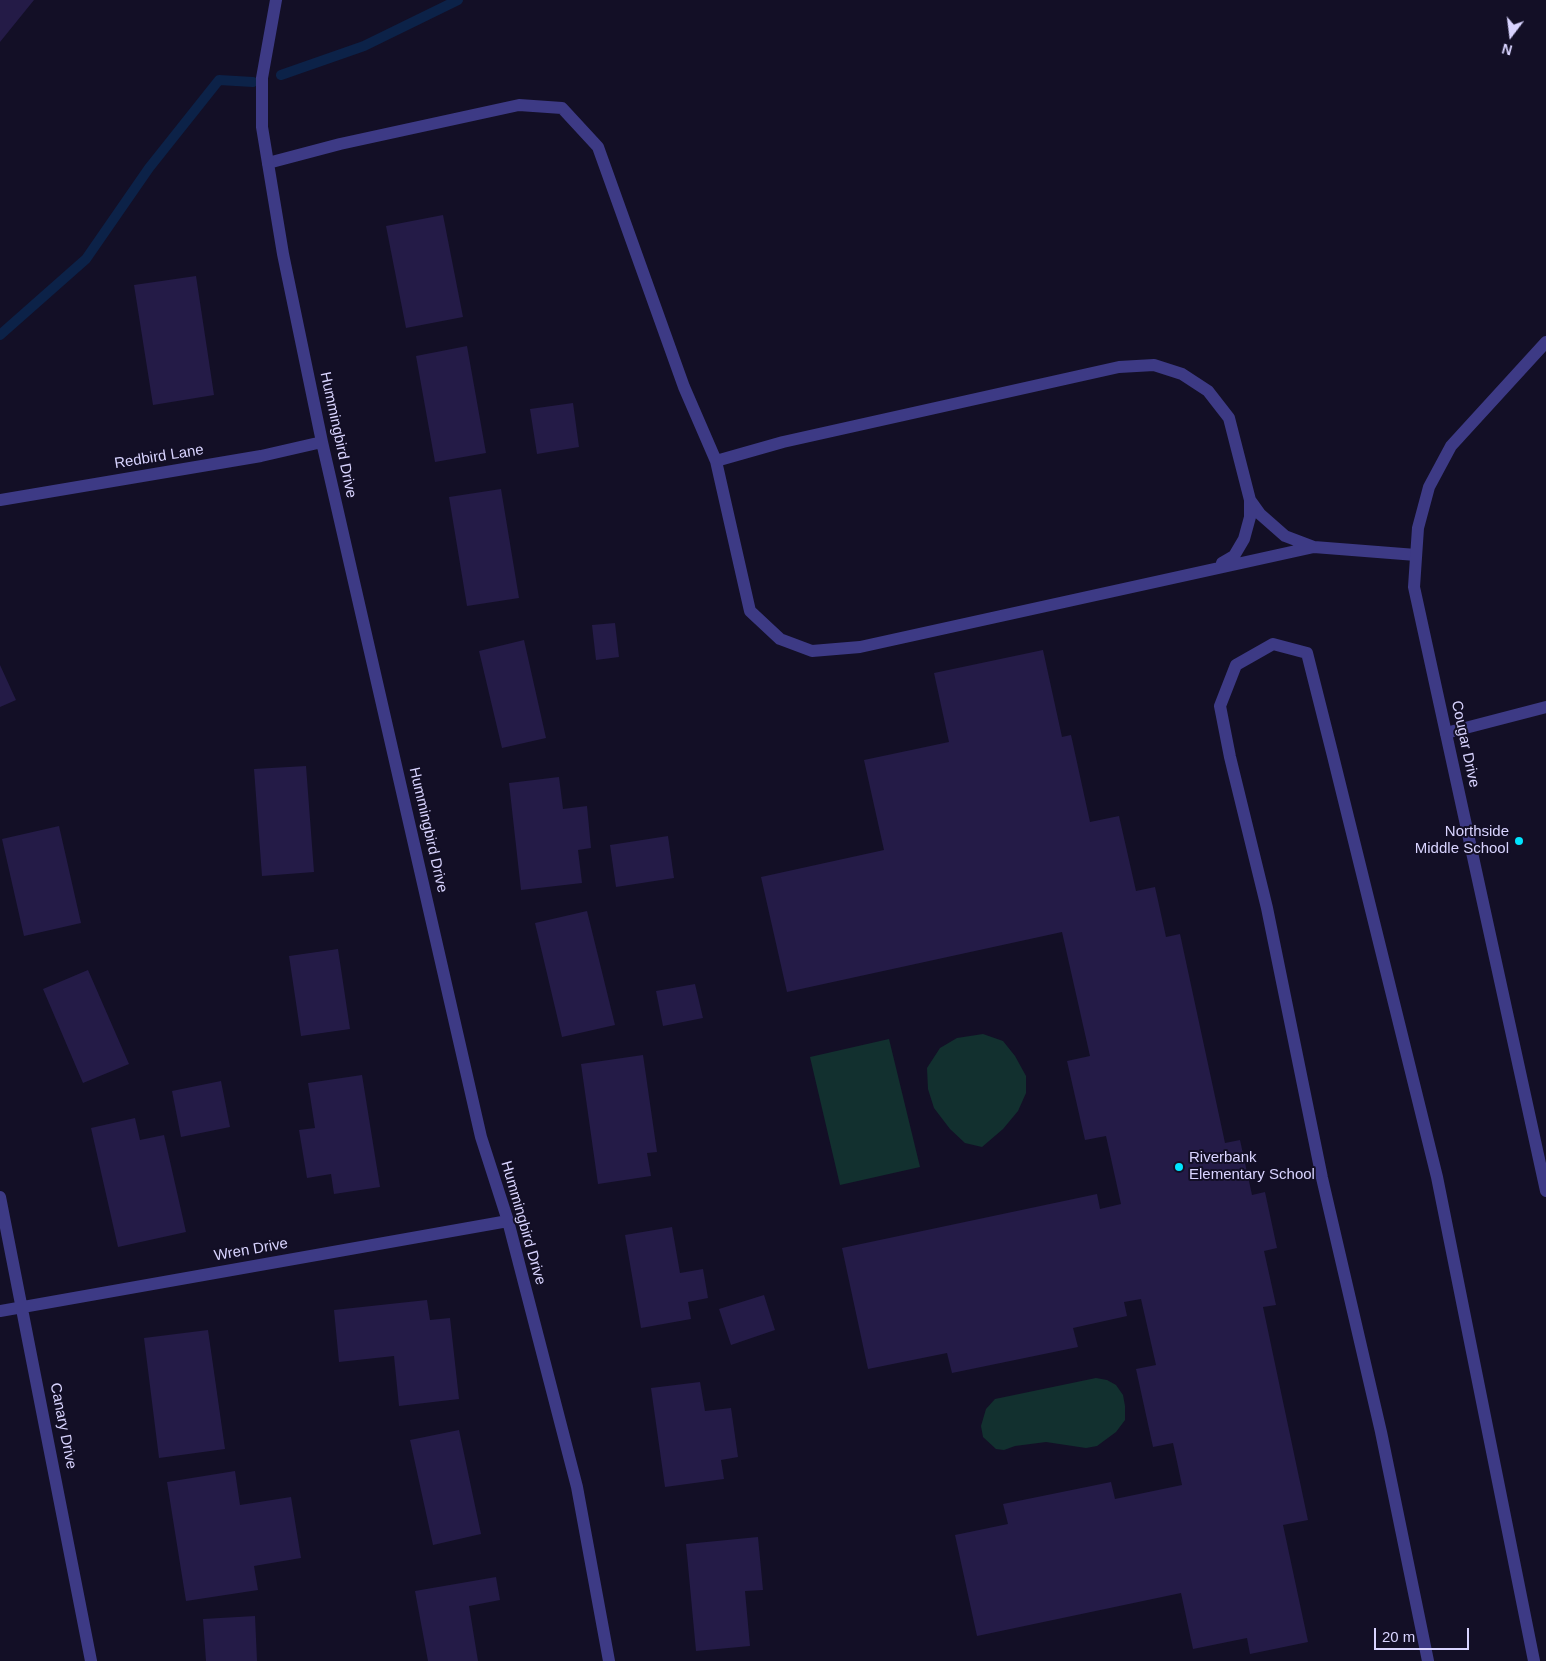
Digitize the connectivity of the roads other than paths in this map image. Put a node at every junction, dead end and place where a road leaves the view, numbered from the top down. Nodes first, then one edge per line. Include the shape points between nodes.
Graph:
1 (276, 0) edge
2 (268, 163) junction
3 (1546, 342) edge
4 (322, 442) junction
5 (716, 461) junction
6 (0, 500) edge
7 (1250, 500) junction
8 (1314, 547) junction
9 (1416, 555) junction
10 (1211, 569) junction
11 (1546, 707) edge
12 (1446, 733) junction
13 (1546, 1190) edge
14 (0, 1197) edge
15 (508, 1221) junction
16 (23, 1306) junction
17 (0, 1311) edge
18 (91, 1661) edge
19 (609, 1661) edge
20 (1428, 1661) edge
21 (1534, 1661) edge

1 - 2 street, Hummingbird Drive via 262,78 262,127
2 - 4 street, Hummingbird Drive via 283,254
2 - 5 street via 519,105 562,108 598,147 684,387
3 - 9 street, Cougar Drive via 1452,446 1429,487 1418,528
4 - 6 street, Redbird Lane via 260,456
4 - 15 street, Hummingbird Drive via 481,1138
5 - 7 street via 783,442 1119,367 1154,365 1182,374 1208,391 1229,418
5 - 10 street via 750,611 780,639 812,652 860,647
7 - 8 street via 1260,514 1285,536
7 - 10 street via 1250,517 1244,540 1234,556
8 - 9 street
8 - 10 street
9 - 12 street, Cougar Drive via 1414,586
11 - 12 street
12 - 13 street, Cougar Drive
14 - 16 street, Canary Drive
15 - 16 street, Wren Drive
15 - 19 street, Hummingbird Drive via 577,1486
16 - 17 street, Wren Drive
16 - 18 street, Canary Drive
20 - 21 street via 1381,1432 1322,1178 1267,908 1220,706 1236,665 1273,644 1306,654 1330,743 1437,1177

